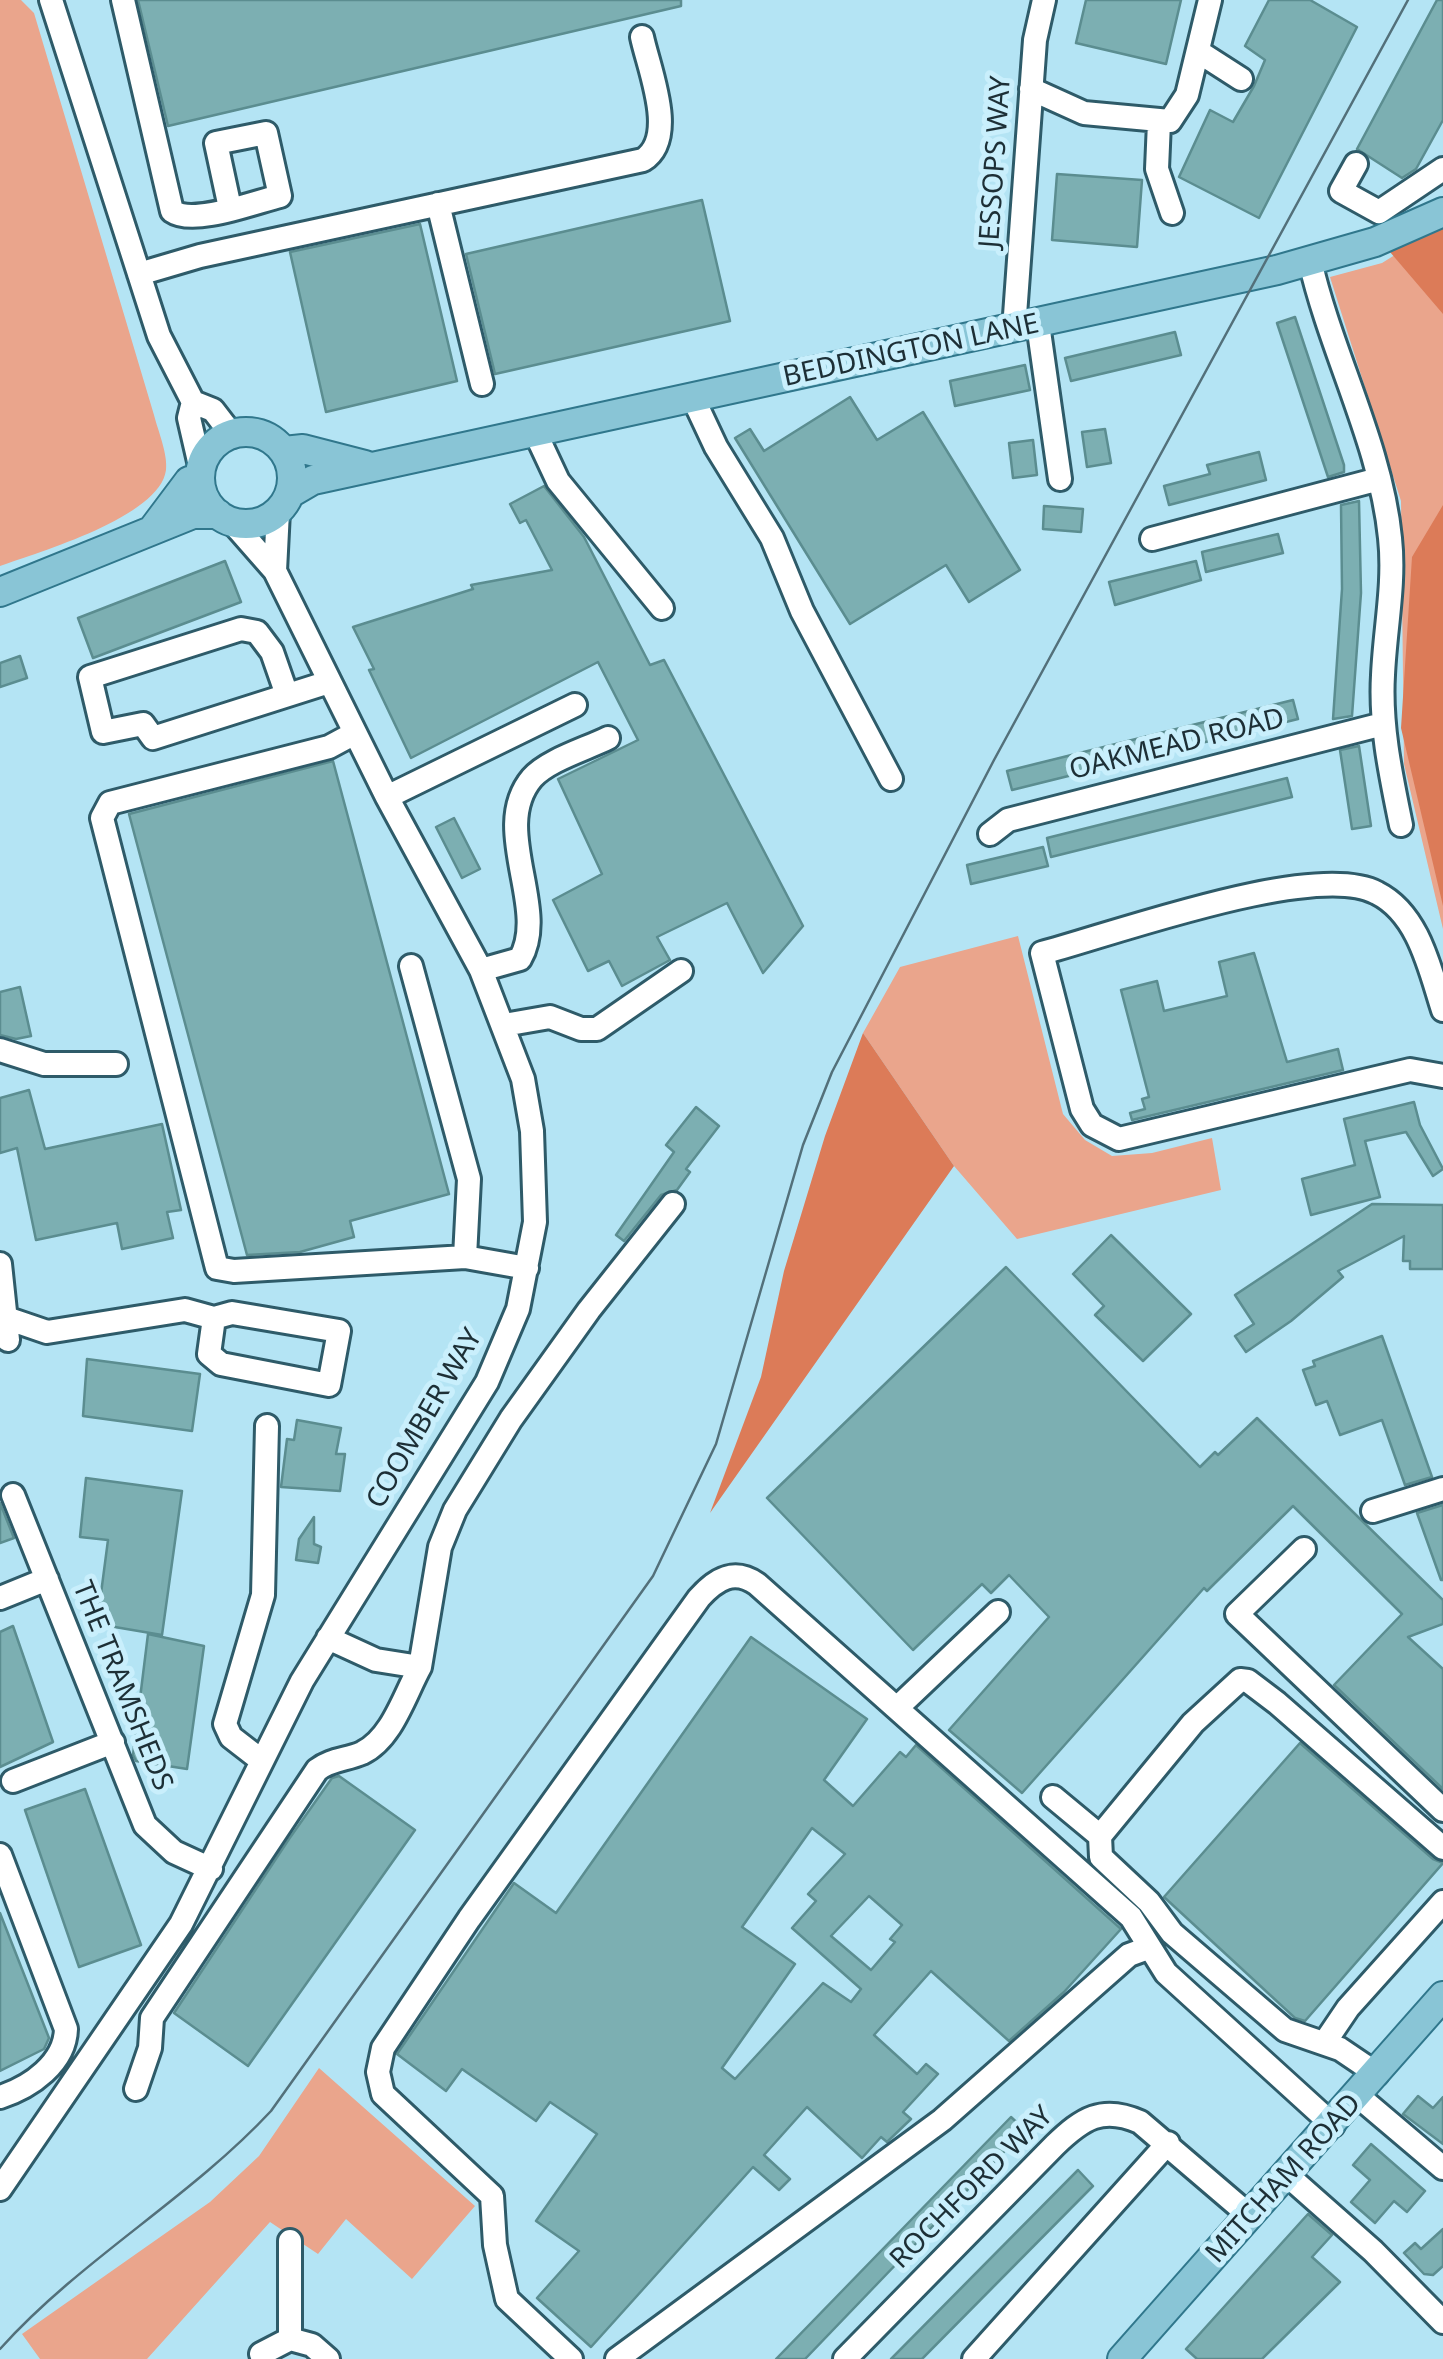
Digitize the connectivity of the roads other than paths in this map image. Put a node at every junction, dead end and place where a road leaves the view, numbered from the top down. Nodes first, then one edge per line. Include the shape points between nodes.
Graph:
1 (51, 0) edge
2 (123, 0) edge
3 (1044, 0) edge
4 (1210, 0) edge
5 (642, 37) dead end
6 (1198, 52) junction
7 (1241, 79) dead end
8 (1031, 89) junction
9 (1159, 122) junction
10 (1356, 164) dead end
11 (1443, 168) edge
12 (438, 204) junction
13 (230, 208) dead end
14 (1443, 212) edge
15 (1172, 213) dead end
16 (191, 218) junction
17 (200, 256) junction
18 (1310, 261) junction
19 (139, 274) junction
20 (1026, 326) junction
21 (482, 384) dead end
22 (694, 398) junction
23 (193, 402) junction
24 (536, 434) junction
25 (233, 436) junction
26 (284, 451) junction
27 (372, 467) junction
28 (200, 474) junction
29 (1060, 479) dead end
30 (1379, 479) junction
31 (284, 503) junction
32 (225, 518) junction
33 (149, 534) junction
34 (1152, 538) dead end
35 (275, 572) junction
36 (0, 592) edge
37 (662, 608) dead end
38 (330, 682) junction
39 (287, 695) junction
40 (576, 706) dead end
41 (1384, 724) junction
42 (355, 734) junction
43 (608, 738) dead end
44 (890, 779) dead end
45 (387, 797) junction
46 (1401, 825) dead end
47 (990, 834) dead end
48 (411, 966) dead end
49 (481, 970) junction
50 (681, 971) dead end
51 (1443, 1010) edge
52 (504, 1026) junction
53 (0, 1050) edge
54 (116, 1064) dead end
55 (1443, 1076) edge
56 (674, 1204) dead end
57 (465, 1257) junction
58 (1, 1268) edge
59 (527, 1268) junction
60 (1, 1316) edge
61 (214, 1318) junction
62 (8, 1340) dead end
63 (267, 1426) dead end
64 (1443, 1489) edge
65 (14, 1495) dead end
66 (1372, 1511) dead end
67 (1304, 1548) dead end
68 (47, 1578) junction
69 (0, 1598) edge
70 (998, 1612) dead end
71 (328, 1638) junction
72 (420, 1667) junction
73 (898, 1707) junction
74 (113, 1742) junction
75 (262, 1761) junction
76 (12, 1781) dead end
77 (1053, 1797) dead end
78 (1443, 1810) edge
79 (1100, 1836) junction
80 (1443, 1848) edge
81 (0, 1855) edge
82 (211, 1869) junction
83 (1443, 1902) edge
84 (1148, 1948) junction
85 (1443, 1996) edge
86 (1326, 2042) junction
87 (1377, 2074) junction
88 (136, 2089) dead end
89 (1358, 2096) junction
90 (0, 2097) edge
91 (1333, 2125) junction
92 (1168, 2144) junction
93 (1443, 2168) edge
94 (1287, 2175) junction
95 (0, 2188) edge
96 (1250, 2216) junction
97 (290, 2240) dead end
98 (1443, 2322) edge
99 (290, 2338) junction
100 (261, 2354) dead end
101 (328, 2359) edge
102 (572, 2359) edge
103 (617, 2359) edge
104 (845, 2359) edge
105 (974, 2359) edge
106 (1122, 2359) edge

1 - 19 street
2 - 16 street via 172,210
3 - 8 street, JESSOPS WAY
4 - 6 street
5 - 12 street via 661,131 652,155
6 - 7 street
6 - 9 street via 1180,111
8 - 9 street via 1084,113
8 - 20 street, JESSOPS WAY
9 - 15 street via 1158,169
10 - 11 street via 1341,191 1379,212
12 - 17 street
12 - 21 street
13 - 16 street
14 - 18 main road, BEDDINGTON LANE
16 - 17 street
17 - 19 street
18 - 20 main road, BEDDINGTON LANE
18 - 30 street
19 - 23 street
20 - 22 main road, BEDDINGTON LANE
20 - 29 street, JESSOPS WAY
22 - 24 main road, BEDDINGTON LANE
22 - 44 street via 772,538 802,611
23 - 25 street via 213,410
23 - 28 street via 188,418
24 - 27 main road, BEDDINGTON LANE
24 - 37 street via 558,481
25 - 26 main road, BEDDINGTON LANE via 260,434
25 - 28 main road via 210,451
26 - 27 main road, BEDDINGTON LANE
26 - 31 main road via 292,470
27 - 31 main road, BEDDINGTON LANE via 313,480
28 - 32 main road via 203,494
28 - 33 main road
30 - 34 street
30 - 41 street via 1392,560
31 - 32 main road, BEDDINGTON LANE via 253,524
31 - 35 street, COOMBER WAY
32 - 33 main road, BEDDINGTON LANE via 193,514
32 - 35 street, COOMBER WAY
33 - 36 main road, BEDDINGTON LANE
35 - 38 street, COOMBER WAY
38 - 39 street
38 - 42 street, COOMBER WAY
39 - 39 street via 153,738 143,724 104,732 90,677 241,630 257,632
40 - 45 street
41 - 46 street
41 - 47 street, OAKMEAD ROAD via 1008,820
42 - 45 street, COOMBER WAY
42 - 57 street via 328,747 110,803 102,818 218,1268
43 - 49 street via 534,774 526,788 519,810 519,871 529,944 520,959
45 - 49 street, COOMBER WAY
48 - 57 street via 469,1179
49 - 52 street, COOMBER WAY
50 - 52 street via 597,1029 550,1017
51 - 55 street via 1410,924 1379,893 1360,886 1296,884 1042,953 1082,1109 1119,1140 1410,1070
52 - 59 street, COOMBER WAY via 532,1131 535,1222
53 - 54 street via 44,1064
56 - 72 street via 511,1419 455,1510 440,1547
57 - 59 street
58 - 60 street
59 - 71 street, COOMBER WAY via 488,1382
60 - 61 street via 47,1332 185,1310
60 - 62 street
61 - 61 street via 232,1313 339,1332 329,1384 221,1364 208,1354
63 - 75 street via 264,1595 225,1724 231,1738
64 - 66 street
65 - 68 street, THE TRAMSHEDS
67 - 78 street via 1237,1614
68 - 69 street
68 - 74 street, THE TRAMSHEDS
70 - 73 street
71 - 72 street via 376,1660
71 - 75 street, COOMBER WAY
72 - 88 street via 387,1730 366,1751 317,1770 164,1997 152,2018
73 - 84 street via 1131,1917
73 - 102 street via 745,1576 714,1582 383,2048 383,2094 492,2196 507,2298
74 - 76 street
74 - 82 street, THE TRAMSHEDS via 154,1838
75 - 82 street, COOMBER WAY
77 - 79 street
79 - 80 street via 1193,1723 1240,1680 1276,1703
79 - 86 street via 1102,1857 1172,1933 1285,2030
81 - 90 street via 66,2029 66,2048 42,2075
82 - 95 street, COOMBER WAY via 158,1962
83 - 86 street
84 - 91 street via 1166,1974
84 - 103 street via 1129,1955 942,2120
85 - 87 main road, MITCHAM ROAD
86 - 87 street
87 - 89 main road, MITCHAM ROAD
89 - 91 main road, MITCHAM ROAD
89 - 93 street
91 - 94 main road, MITCHAM ROAD
92 - 96 street, ROCHFORD WAY
92 - 104 street, ROCHFORD WAY via 1128,2117 1105,2113 1082,2120
92 - 105 street
94 - 96 main road, MITCHAM ROAD
94 - 98 street
96 - 106 main road, MITCHAM ROAD
97 - 99 street
99 - 100 street
99 - 101 street

